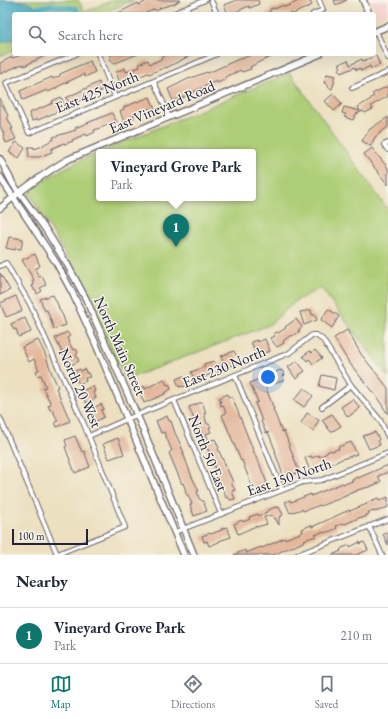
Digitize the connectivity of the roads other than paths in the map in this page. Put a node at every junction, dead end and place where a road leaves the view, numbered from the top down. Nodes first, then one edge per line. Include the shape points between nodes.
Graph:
1 (205, 0) edge
2 (211, 0) edge
3 (319, 0) edge
4 (363, 0) edge
5 (177, 12) edge
6 (216, 12) edge
7 (318, 12) edge
8 (368, 12) edge
9 (388, 26) edge
10 (376, 30) edge
11 (376, 32) edge
12 (71, 56) edge
13 (99, 56) edge
14 (212, 56) edge
15 (315, 56) edge
16 (388, 58) edge
17 (388, 72) edge
18 (154, 82) junction
19 (352, 88) dead end
20 (115, 97) junction
21 (168, 117) junction
22 (386, 144) edge
23 (388, 150) edge
24 (0, 159) edge
25 (0, 177) edge
26 (19, 192) junction
27 (13, 197) junction
28 (0, 208) edge
29 (0, 266) edge
30 (235, 375) junction
31 (351, 385) junction
32 (174, 400) junction
33 (322, 407) dead end
34 (137, 416) junction
35 (0, 418) edge
36 (127, 419) junction
37 (89, 436) junction
38 (388, 437) edge
39 (388, 453) edge
40 (282, 490) junction
41 (221, 514) junction
42 (388, 519) edge
43 (369, 526) junction
44 (183, 529) junction
45 (175, 532) junction
46 (56, 554) edge
47 (184, 555) edge
48 (194, 555) edge
49 (297, 555) edge
50 (382, 555) edge

1 - 5 street
2 - 6 street
3 - 7 street via 323,10
4 - 8 main road
9 - 10 main road
11 - 16 street
12 - 20 street, East 425 North via 6,83 29,133
13 - 20 street
14 - 18 street, East 425 North
15 - 21 main road, East Vineyard Road
17 - 19 street
18 - 20 street, East 425 North
18 - 21 street
21 - 26 main road, East Vineyard Road via 57,165
22 - 23 street
24 - 26 main road, North Main Street
25 - 27 main road, North Main Street
26 - 27 main road, East Vineyard Road
26 - 34 main road, North Main Street via 46,230 86,299
27 - 28 main road, East Vineyard Road
27 - 36 main road, North Main Street via 57,264 73,294
29 - 37 street, North 20 West via 6,263 30,304
30 - 31 street, East 230 North via 289,353 316,334 323,340
30 - 32 street, East 230 North
30 - 40 street
31 - 33 street
31 - 38 street via 380,420
32 - 34 street, East 230 North
32 - 41 street, North 50 East
34 - 36 street, East 230 North
34 - 44 main road, North Main Street
35 - 46 street
36 - 37 street, East 230 North
36 - 45 main road, North Main Street
37 - 46 street, North 20 West via 125,527
39 - 40 street, East 150 North via 322,480 303,482
40 - 41 street, East 150 North
41 - 44 street, East 150 North
42 - 43 street
43 - 49 street
43 - 50 street
44 - 45 street, East 150 North
44 - 48 main road, North Main Street
45 - 47 main road, North Main Street

